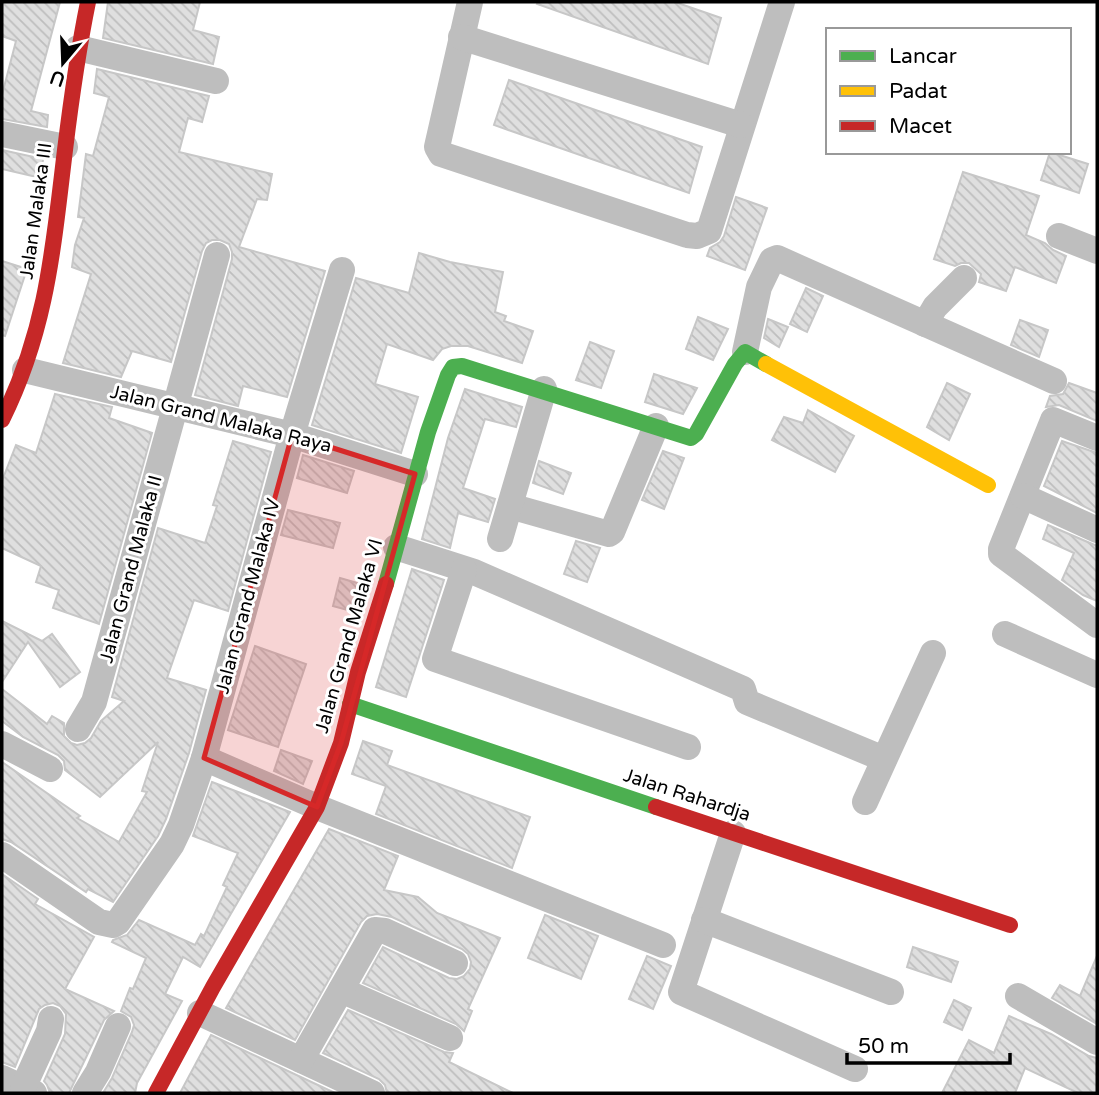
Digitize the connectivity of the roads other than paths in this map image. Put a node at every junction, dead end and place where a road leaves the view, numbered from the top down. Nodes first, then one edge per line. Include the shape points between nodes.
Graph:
1 (88, 2) edge
2 (470, 2) edge
3 (780, 2) edge
4 (461, 37) junction
5 (78, 48) junction
6 (216, 81) dead end
7 (741, 125) junction
8 (2, 134) edge
9 (65, 147) junction
10 (1059, 236) dead end
11 (1097, 251) edge
12 (217, 255) dead end
13 (342, 270) dead end
14 (964, 278) dead end
15 (925, 324) junction
16 (746, 352) junction
17 (25, 370) junction
18 (1054, 382) dead end
19 (544, 389) junction
20 (176, 405) junction
21 (2, 420) edge
22 (656, 426) junction
23 (292, 435) junction
24 (1097, 438) edge
25 (415, 474) junction
26 (988, 485) dead end
27 (1023, 496) junction
28 (510, 506) junction
29 (1097, 530) edge
30 (500, 539) dead end
31 (396, 547) junction
32 (464, 570) junction
33 (1097, 625) edge
34 (1004, 634) dead end
35 (933, 653) dead end
36 (1097, 675) edge
37 (350, 704) junction
38 (78, 729) dead end
39 (2, 744) edge
40 (688, 747) dead end
41 (204, 758) junction
42 (884, 759) junction
43 (50, 769) dead end
44 (865, 802) dead end
45 (317, 807) junction
46 (733, 832) junction
47 (2, 855) edge
48 (704, 920) junction
49 (1010, 925) dead end
50 (663, 945) dead end
51 (455, 963) dead end
52 (341, 990) junction
53 (891, 992) dead end
54 (1018, 996) dead end
55 (200, 1013) junction
56 (51, 1019) dead end
57 (118, 1026) dead end
58 (450, 1038) dead end
59 (1097, 1042) edge
60 (301, 1060) junction
61 (855, 1069) dead end
62 (19, 1087) edge
63 (85, 1093) edge
64 (156, 1093) edge
65 (372, 1093) edge

1 - 5 street, Jalan Malaka III
2 - 4 street
3 - 7 street
4 - 7 street
4 - 7 street via 437,147 441,154 687,235 709,231
5 - 6 street
5 - 9 street, Jalan Malaka III
8 - 9 street
9 - 17 street, Jalan Malaka III via 53,260
10 - 11 street
12 - 20 street, Jalan Grand Malaka II
13 - 23 street, Jalan Grand Malaka IV
14 - 15 street
15 - 16 street via 778,258 772,260 759,286
15 - 18 street
16 - 22 street via 694,437
16 - 26 street
17 - 20 street, Jalan Grand Malaka Raya
17 - 21 street, Jalan Malaka III
19 - 22 street
19 - 25 street, Jalan Grand Malaka VI via 456,365 448,375
19 - 28 street
20 - 23 street, Jalan Grand Malaka Raya
20 - 38 street, Jalan Grand Malaka II via 94,702
22 - 28 street via 609,534
23 - 25 street, Jalan Grand Malaka Raya
23 - 41 street, Jalan Grand Malaka IV
24 - 27 street via 1053,420
25 - 31 street, Jalan Grand Malaka VI
27 - 29 street
27 - 33 street via 1001,554
28 - 30 street
31 - 32 street
31 - 37 street, Jalan Grand Malaka VI
32 - 40 street via 435,660
32 - 42 street via 743,689 747,702
34 - 36 street
35 - 42 street
37 - 45 street, Jalan Grand Malaka VI
37 - 46 street, Jalan Rahardja
39 - 43 street
41 - 45 street
41 - 47 street, Jalan Grand Malaka IV via 172,844 113,925 99,922
42 - 44 street
45 - 50 street
45 - 55 street, Jalan Grand Malaka VI
46 - 48 street
46 - 49 street, Jalan Rahardja
48 - 53 street
48 - 61 street via 681,992
51 - 52 street via 378,929
52 - 58 street
52 - 60 street
54 - 59 street
55 - 60 street
55 - 64 street, Jalan Grand Malaka VI
56 - 62 street
57 - 63 street
60 - 65 street

